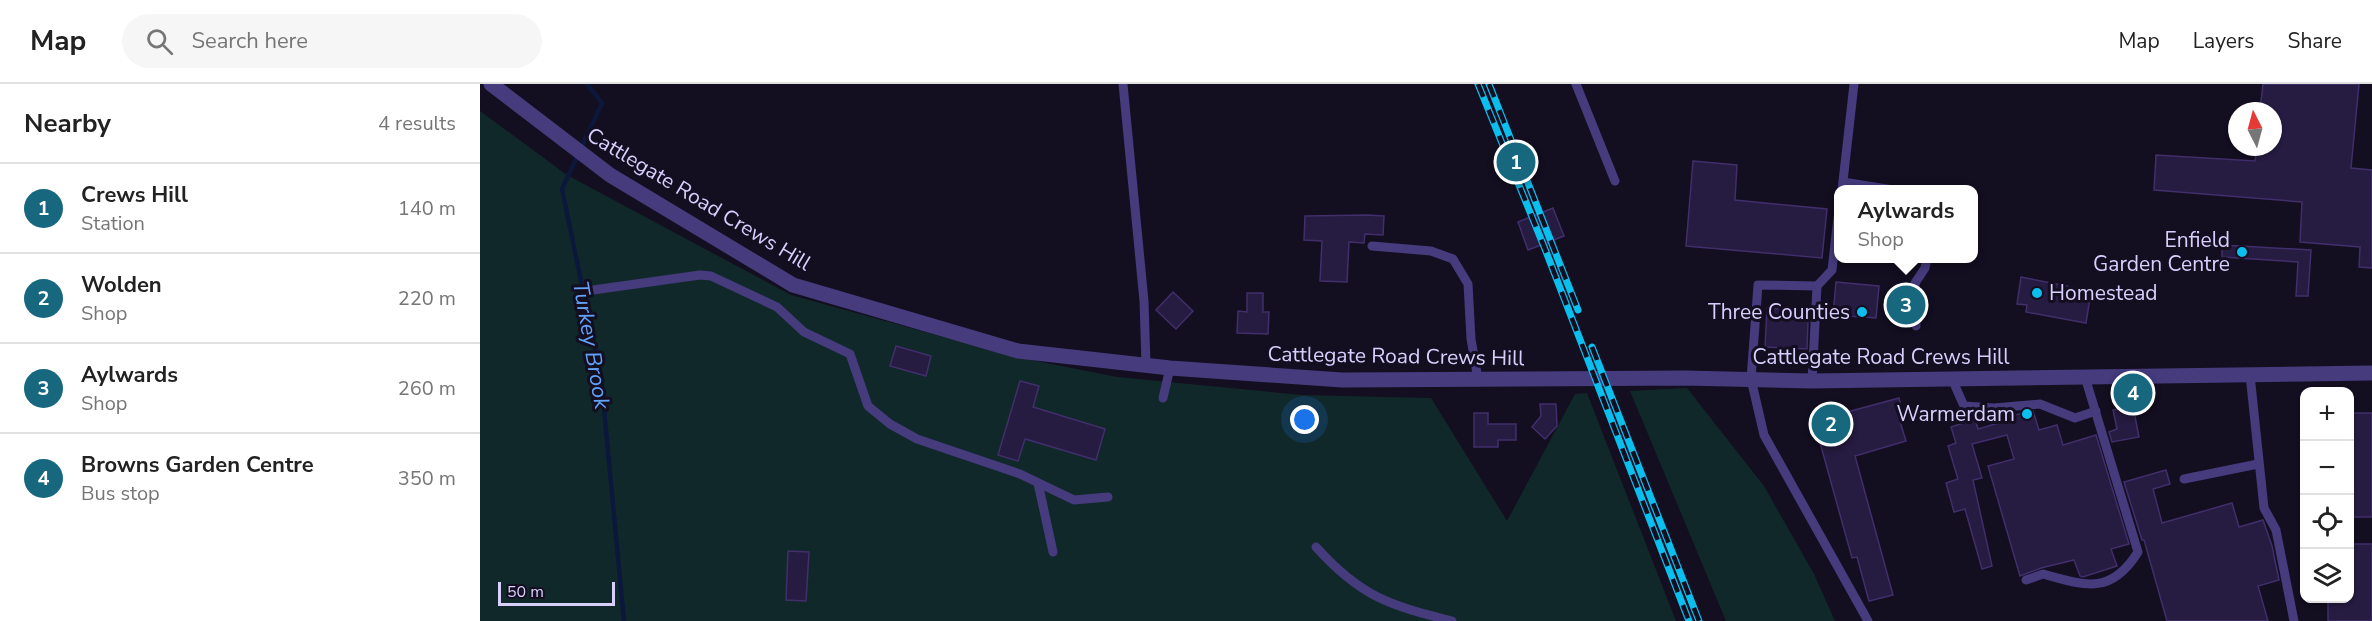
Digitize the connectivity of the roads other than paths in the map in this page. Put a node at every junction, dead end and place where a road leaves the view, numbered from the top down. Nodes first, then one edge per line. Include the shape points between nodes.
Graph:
1 (490, 84) edge
2 (1123, 84) edge
3 (1576, 84) edge
4 (1854, 84) edge
5 (1614, 181) dead end
6 (1842, 185) edge
7 (1372, 246) dead end
8 (1834, 255) edge
9 (1926, 263) edge
10 (1817, 286) junction
11 (593, 290) dead end
12 (1916, 326) dead end
13 (1146, 365) junction
14 (1170, 368) junction
15 (2372, 373) edge
16 (2250, 375) junction
17 (2085, 377) junction
18 (1478, 379) junction
19 (1751, 379) junction
20 (1952, 379) junction
21 (1812, 381) junction
22 (1163, 398) dead end
23 (2096, 411) junction
24 (2258, 464) junction
25 (2184, 479) dead end
26 (1038, 483) junction
27 (1108, 497) dead end
28 (1316, 547) dead end
29 (1053, 552) dead end
30 (2026, 580) dead end
31 (1452, 621) edge
32 (1868, 621) edge
33 (2294, 621) edge

1 - 13 street, Cattlegate Road Crews Hill via 592,161 793,285 1018,351
2 - 13 lane via 1144,301
3 - 5 lane
4 - 6 lane
7 - 18 lane via 1431,251 1453,259 1468,284
8 - 10 lane via 1832,270
9 - 12 lane via 1915,283
10 - 19 lane via 1758,285
10 - 21 lane
11 - 26 lane via 700,275 724,280 777,307 814,338 850,354 868,406 890,424 917,439
13 - 14 street, Cattlegate Road Crews Hill
14 - 18 street, Cattlegate Road Crews Hill via 1342,380
14 - 22 lane
15 - 16 street, Cattlegate Road Crews Hill
16 - 17 street, Cattlegate Road Crews Hill
16 - 24 lane
17 - 20 street, Cattlegate Road Crews Hill
17 - 23 lane
18 - 19 street, Cattlegate Road Crews Hill
19 - 21 street, Cattlegate Road Crews Hill
19 - 32 lane via 1764,435
20 - 21 street, Cattlegate Road Crews Hill
20 - 23 lane via 1964,406 2040,404 2075,418
23 - 30 lane via 2138,552 2127,570 2112,580 2091,585 2043,574
24 - 25 lane
24 - 33 lane via 2264,507 2276,530
26 - 27 lane via 1074,500
26 - 29 lane
28 - 31 lane via 1367,593

